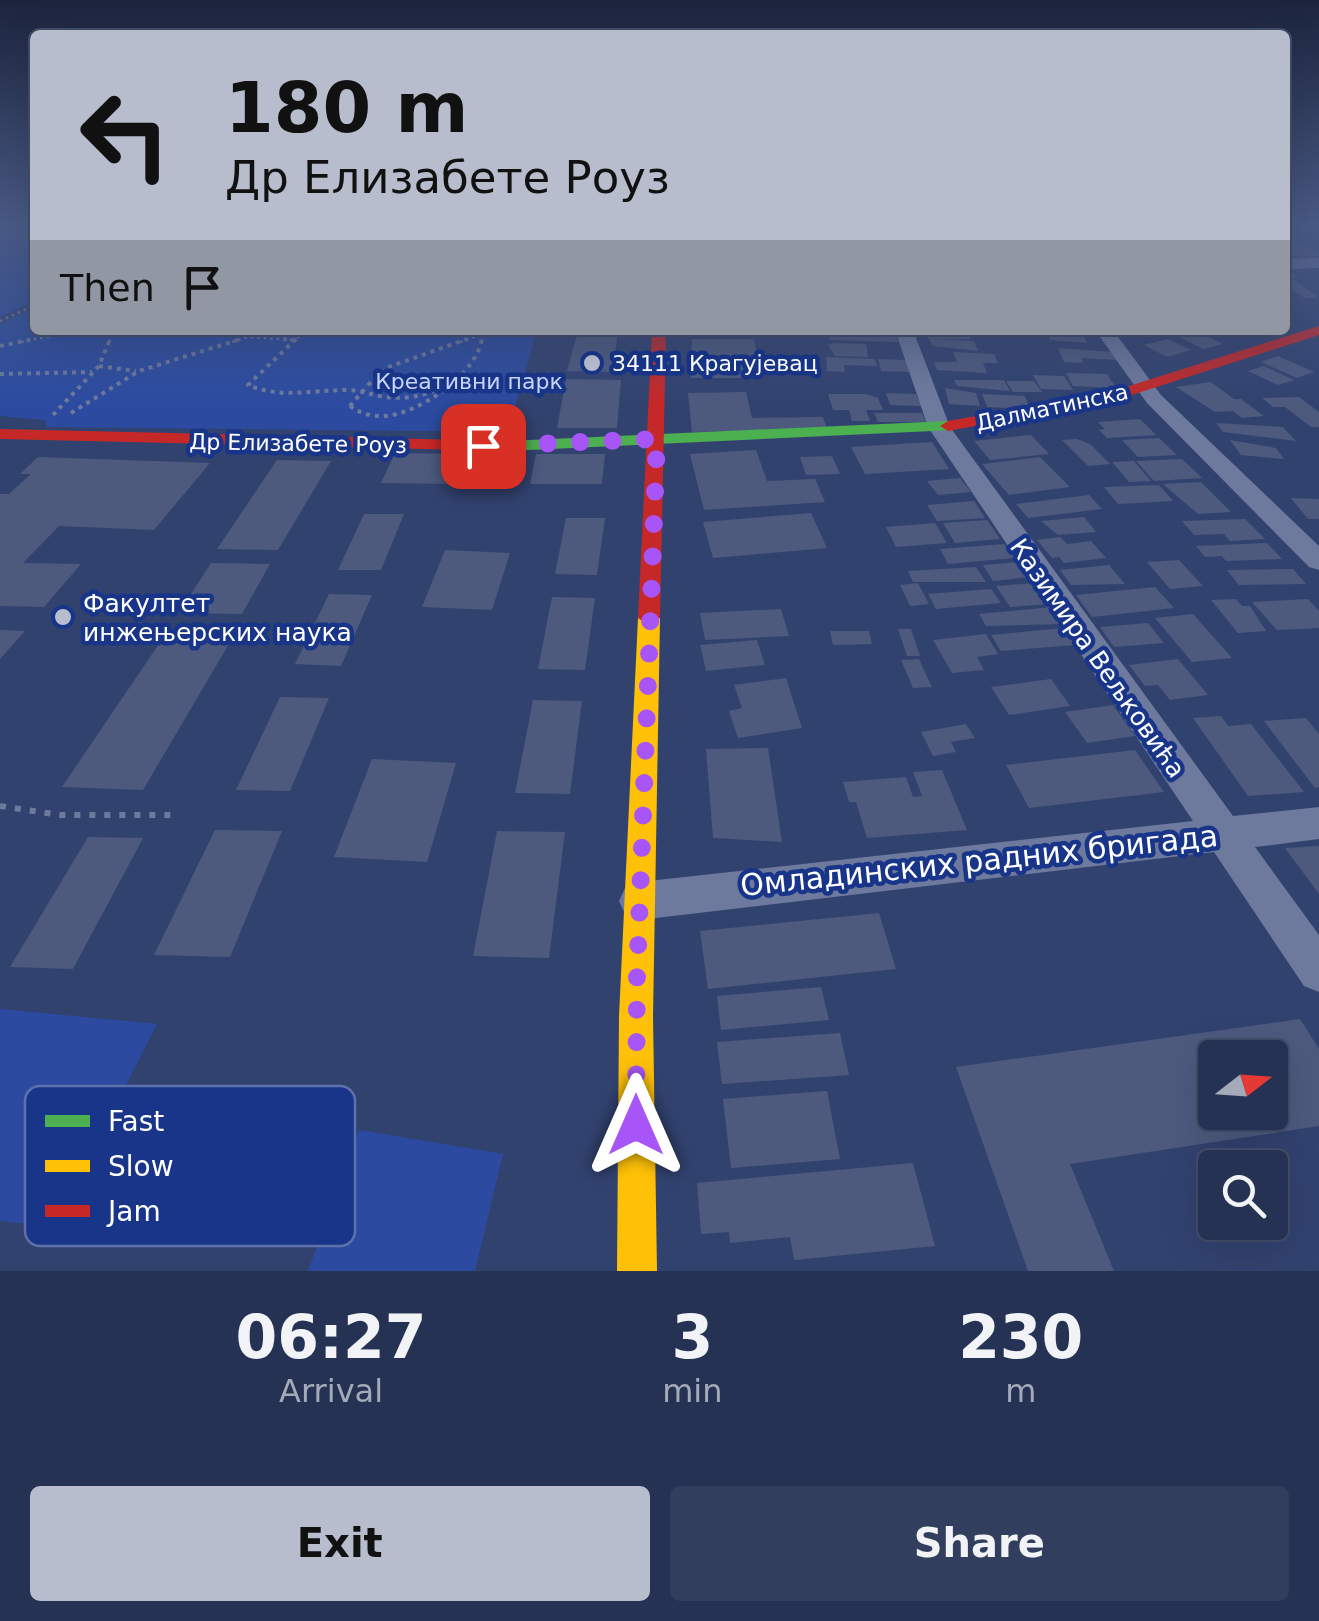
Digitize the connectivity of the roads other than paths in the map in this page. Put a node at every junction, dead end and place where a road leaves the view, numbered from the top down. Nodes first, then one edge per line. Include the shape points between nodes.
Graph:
1 (1319, 330) edge
2 (658, 335) edge
3 (906, 335) edge
4 (1108, 335) edge
5 (1145, 386) junction
6 (939, 427) junction
7 (0, 434) edge
8 (657, 439) junction
9 (1319, 561) edge
10 (1319, 823) edge
11 (1220, 834) junction
12 (639, 901) junction
13 (1319, 972) edge
14 (637, 1271) edge

1 - 5 street, Далматинска
2 - 8 street
3 - 6 street, Казимира Вељковића
4 - 5 street
5 - 6 street, Далматинска via 1026,417
5 - 9 street
6 - 8 street, Далматинска
6 - 11 street, Казимира Вељковића
7 - 8 street, Др Елизабете Роуз via 367,446
8 - 12 street
10 - 11 street, Омладинских радних бригада
11 - 12 street, Омладинских радних бригада
11 - 13 street, Казимира Вељковића
12 - 14 street

